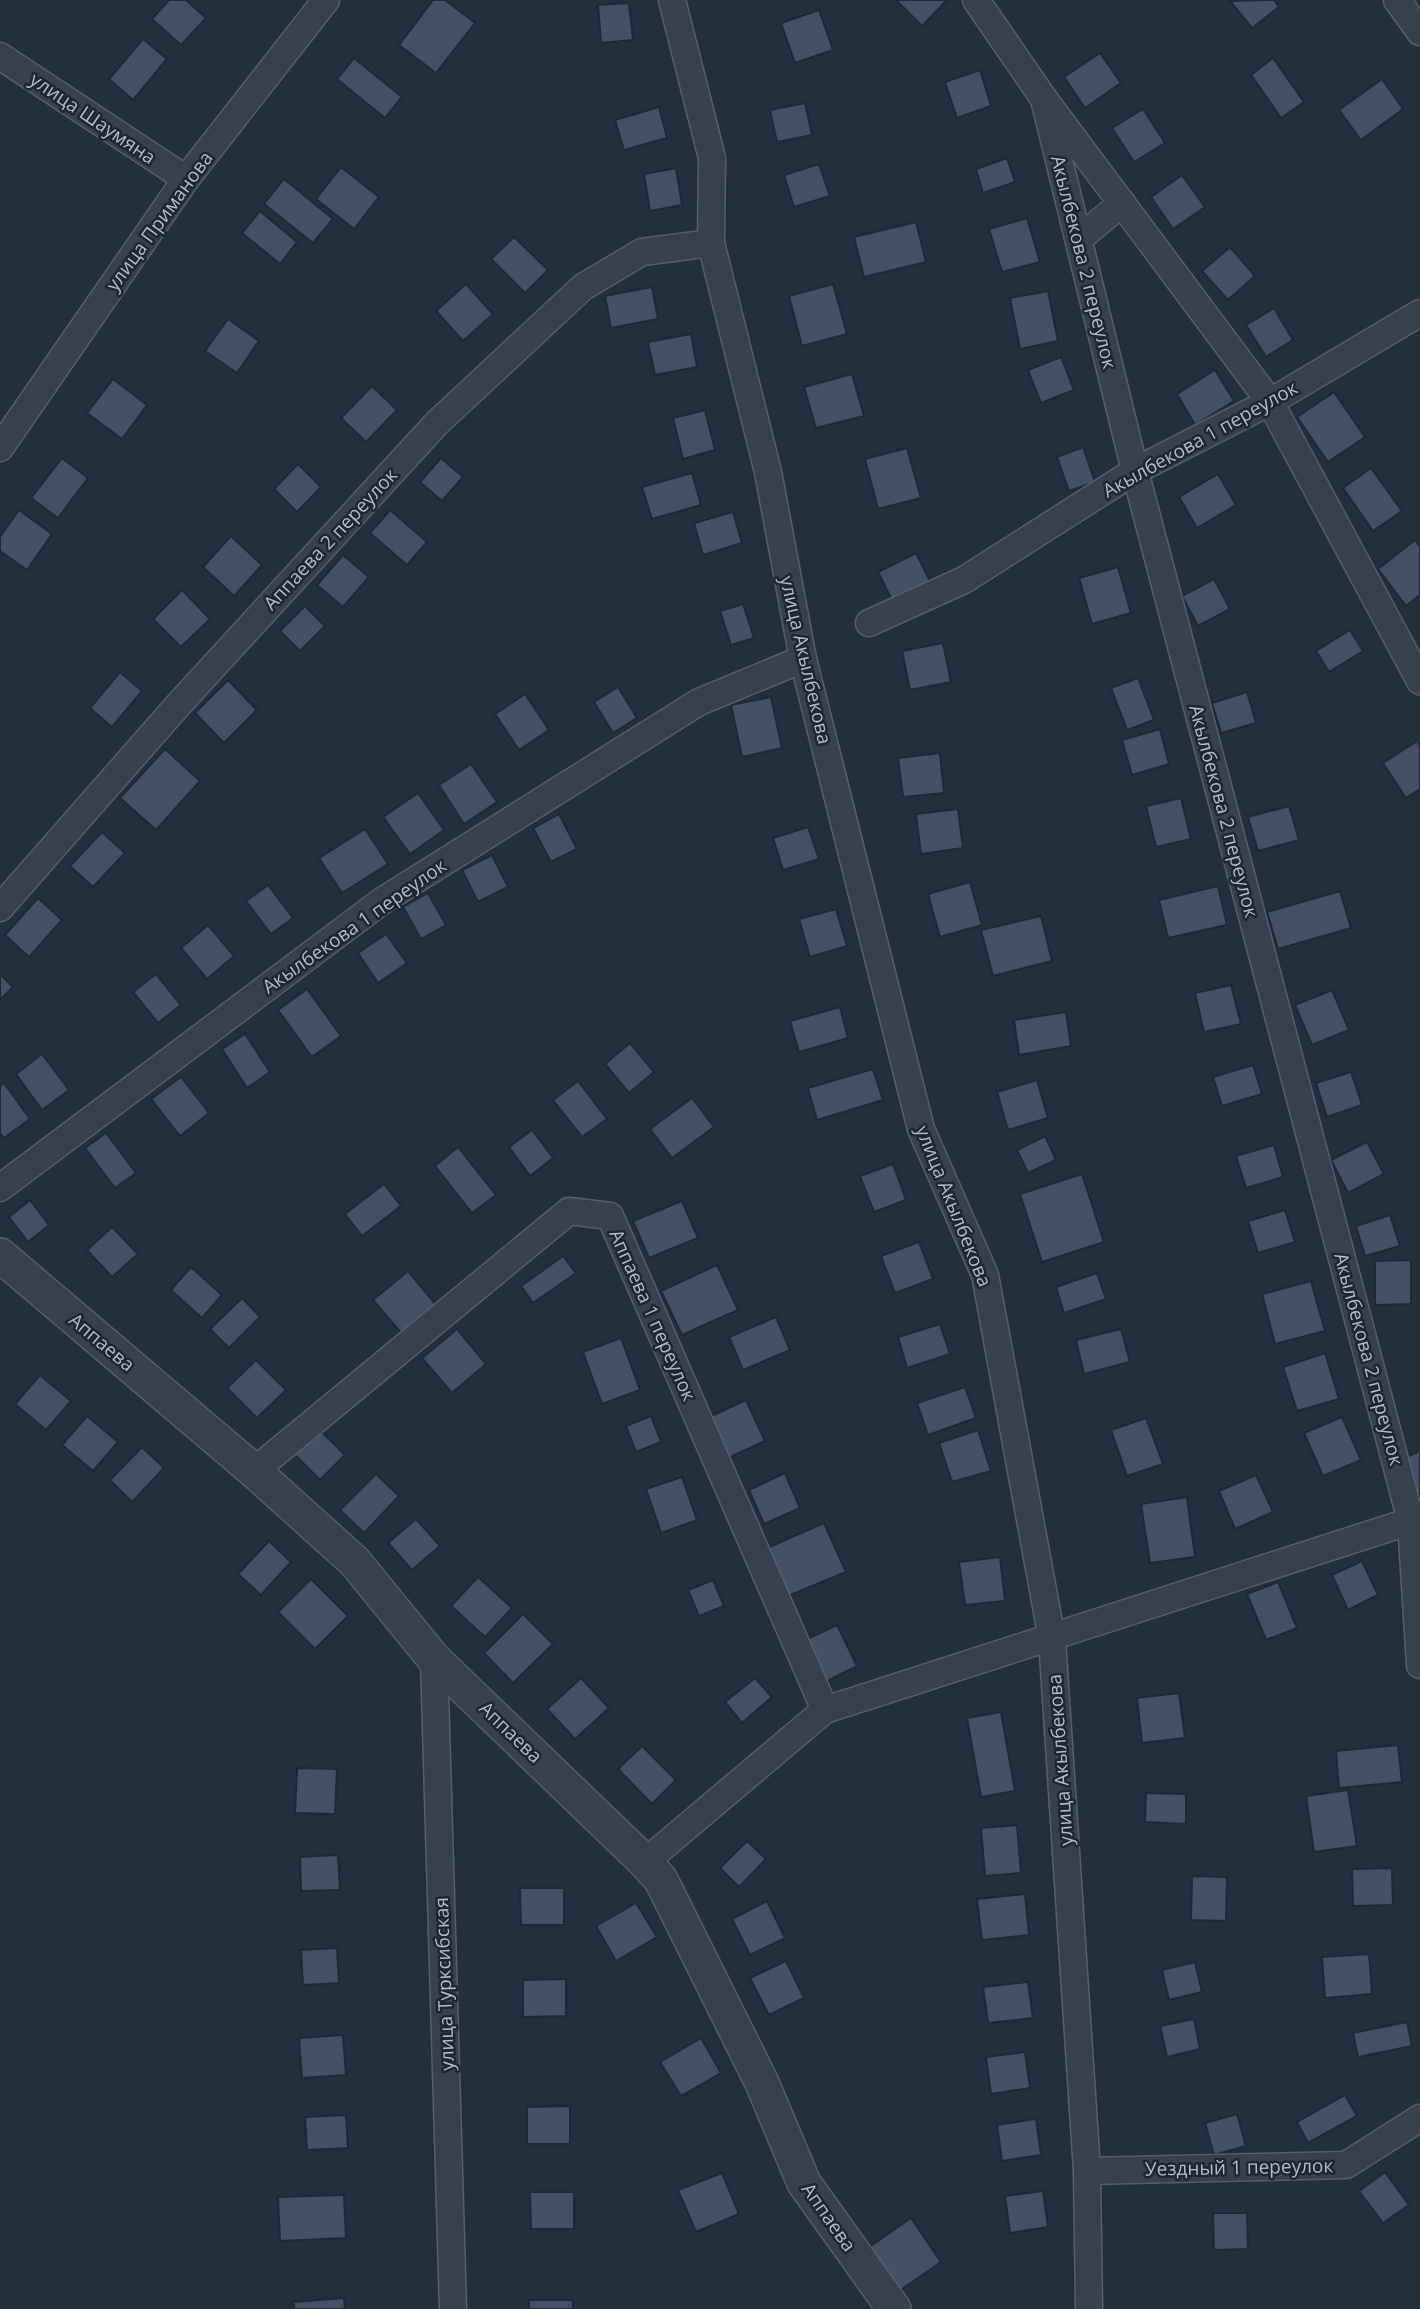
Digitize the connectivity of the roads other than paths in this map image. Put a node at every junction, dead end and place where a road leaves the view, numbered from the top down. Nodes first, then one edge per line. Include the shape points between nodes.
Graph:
1 (326, 0) edge
2 (672, 0) edge
3 (976, 0) edge
4 (1398, 0) edge
5 (1420, 32) edge
6 (0, 56) edge
7 (1044, 99) junction
8 (186, 180) junction
9 (1122, 203) junction
10 (1079, 239) junction
11 (711, 243) junction
12 (1420, 313) edge
13 (1270, 402) junction
14 (0, 448) edge
15 (1135, 471) junction
16 (869, 623) dead end
17 (803, 659) junction
18 (1420, 681) edge
19 (0, 908) edge
20 (0, 1188) edge
21 (0, 1255) edge
22 (254, 1471) junction
23 (1416, 1520) edge
24 (1052, 1639) junction
25 (434, 1659) junction
26 (1420, 1665) edge
27 (825, 1710) junction
28 (645, 1862) junction
29 (1420, 2118) edge
30 (1087, 2171) junction
31 (453, 2309) edge
32 (894, 2309) edge
33 (1089, 2309) edge

1 - 8 street, улица Приманова
2 - 11 street, улица Акылбекова via 712,158
3 - 7 street, Акылбекова 2 переулок
4 - 5 street
6 - 8 street, улица Шаумяна
7 - 9 street, Акылбекова 2 переулок
7 - 10 street, Акылбекова 2 переулок
8 - 14 street, улица Приманова
9 - 10 street
9 - 13 street, Акылбекова 2 переулок
10 - 15 street, Акылбекова 2 переулок
11 - 17 street, улица Акылбекова via 768,472
11 - 19 street, Аппаева 2 переулок via 642,252 583,287 436,423 178,704
12 - 13 street, Акылбекова 1 переулок
13 - 15 street, Акылбекова 1 переулок
13 - 18 street, Акылбекова 2 переулок
15 - 16 street, Акылбекова 1 переулок via 964,580
15 - 23 street, Акылбекова 2 переулок
17 - 20 street, Акылбекова 1 переулок via 699,702 382,901
17 - 24 street, улица Акылбекова via 921,1129 985,1275
21 - 22 street, Аппаева
22 - 25 street, Аппаева via 355,1562
22 - 27 street, Аппаева 1 переулок via 569,1211 610,1216
23 - 24 street
23 - 26 street, Акылбекова 2 переулок
24 - 27 street
24 - 30 street, улица Акылбекова
25 - 28 street, Аппаева
25 - 31 street, улица Турксибская
27 - 28 street
28 - 32 street, Аппаева via 661,1880 762,2083 804,2183
29 - 30 street, Уездный 1 переулок via 1346,2165
30 - 33 street, улица Акылбекова

